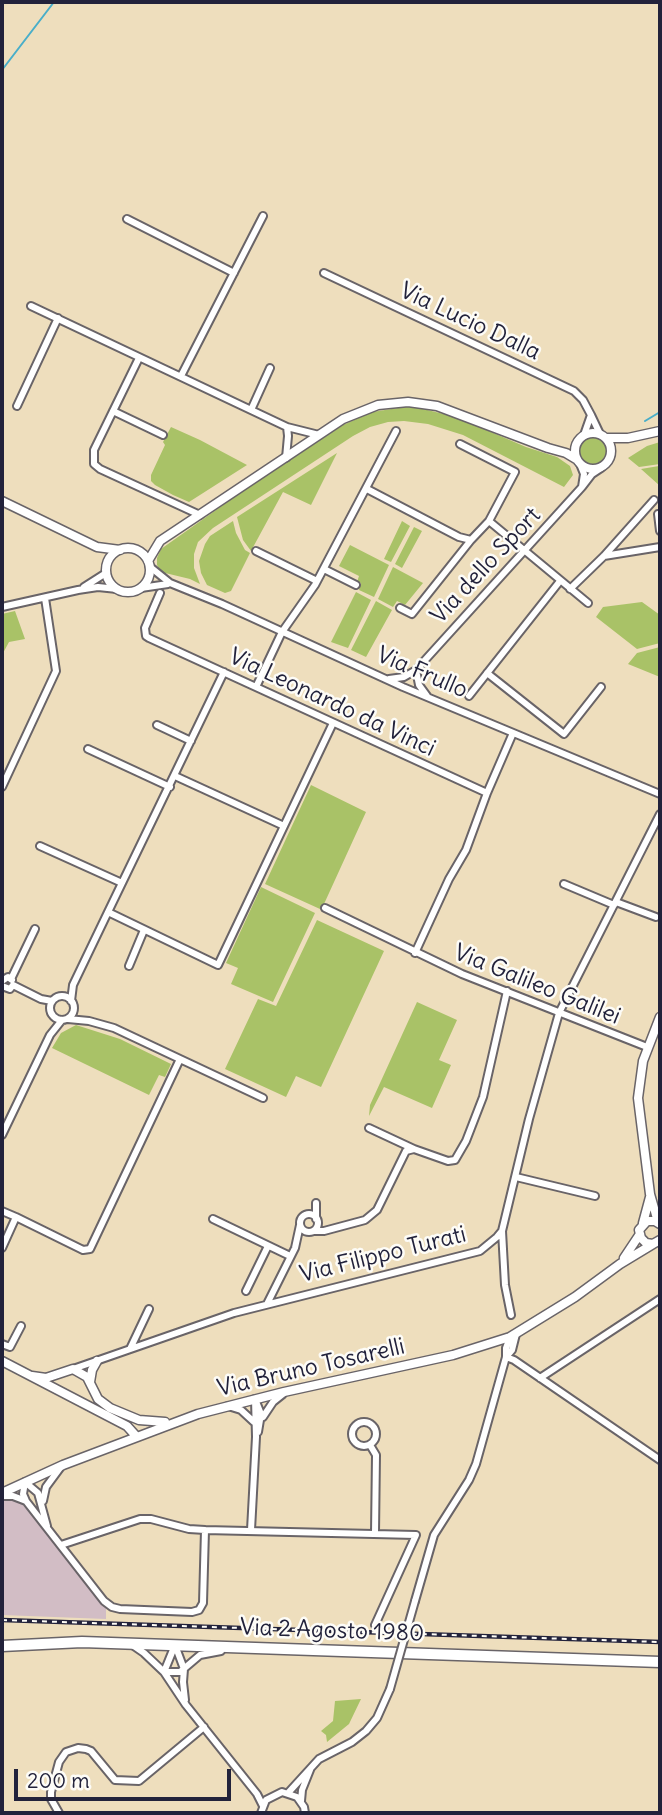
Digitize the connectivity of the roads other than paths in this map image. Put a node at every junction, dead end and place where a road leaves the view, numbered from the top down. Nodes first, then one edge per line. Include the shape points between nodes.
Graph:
1 (263, 216) dead end
2 (127, 219) dead end
3 (234, 273) junction
4 (324, 273) dead end
5 (31, 306) dead end
6 (58, 318) junction
7 (139, 358) junction
8 (270, 368) dead end
9 (181, 376) junction
10 (17, 406) dead end
11 (251, 410) junction
12 (113, 411) junction
13 (591, 415) junction
14 (660, 430) edge
15 (396, 431) dead end
16 (292, 433) junction
17 (163, 435) dead end
18 (319, 435) junction
19 (584, 435) junction
20 (603, 436) junction
21 (628, 438) junction
22 (577, 442) junction
23 (460, 444) dead end
24 (301, 447) junction
25 (551, 449) junction
26 (611, 454) junction
27 (286, 458) junction
28 (578, 462) junction
29 (601, 468) junction
30 (582, 487) junction
31 (367, 489) junction
32 (654, 500) dead end
33 (2, 501) edge
34 (658, 514) dead end
35 (200, 515) junction
36 (489, 521) junction
37 (660, 531) edge
38 (471, 540) junction
39 (160, 541) junction
40 (97, 547) junction
41 (660, 547) edge
42 (134, 549) junction
43 (120, 550) junction
44 (526, 550) junction
45 (256, 551) dead end
46 (604, 556) junction
47 (148, 564) junction
48 (106, 569) junction
49 (324, 569) junction
50 (317, 581) junction
51 (560, 581) junction
52 (170, 583) junction
53 (356, 585) dead end
54 (141, 587) junction
55 (117, 589) junction
56 (570, 589) junction
57 (78, 590) junction
58 (160, 593) dead end
59 (44, 598) junction
60 (588, 603) dead end
61 (2, 607) edge
62 (400, 608) dead end
63 (282, 632) junction
64 (224, 672) junction
65 (415, 673) junction
66 (487, 673) junction
67 (385, 679) junction
68 (256, 687) junction
69 (601, 687) dead end
70 (406, 689) junction
71 (470, 696) dead end
72 (428, 698) junction
73 (333, 723) junction
74 (157, 725) dead end
75 (513, 733) junction
76 (191, 741) junction
77 (88, 749) dead end
78 (175, 776) junction
79 (2, 787) edge
80 (170, 787) junction
81 (487, 793) junction
82 (660, 794) edge
83 (660, 814) edge
84 (284, 826) junction
85 (40, 846) dead end
86 (122, 883) junction
87 (564, 884) dead end
88 (615, 903) junction
89 (325, 908) dead end
90 (108, 912) junction
91 (656, 917) dead end
92 (35, 929) dead end
93 (144, 930) junction
94 (415, 953) junction
95 (129, 966) dead end
96 (12, 982) junction
97 (73, 985) junction
98 (2, 988) edge
99 (507, 991) junction
100 (72, 1003) junction
101 (53, 1006) junction
102 (559, 1013) junction
103 (660, 1017) edge
104 (65, 1020) junction
105 (89, 1021) junction
106 (50, 1035) junction
107 (647, 1047) junction
108 (180, 1059) junction
109 (263, 1098) dead end
110 (369, 1128) dead end
111 (2, 1134) edge
112 (414, 1149) junction
113 (516, 1177) junction
114 (650, 1194) junction
115 (596, 1196) dead end
116 (2, 1211) edge
117 (305, 1215) junction
118 (16, 1217) junction
119 (213, 1219) dead end
120 (317, 1222) junction
121 (643, 1223) junction
122 (659, 1223) edge
123 (300, 1225) junction
124 (334, 1228) junction
125 (502, 1231) junction
126 (312, 1232) junction
127 (640, 1234) junction
128 (657, 1242) edge
129 (268, 1246) junction
130 (2, 1248) edge
131 (295, 1248) junction
132 (290, 1256) junction
133 (620, 1264) junction
134 (246, 1291) dead end
135 (660, 1299) edge
136 (268, 1304) junction
137 (149, 1309) dead end
138 (511, 1315) dead end
139 (20, 1326) dead end
140 (513, 1336) junction
141 (2, 1344) edge
142 (490, 1344) junction
143 (130, 1349) junction
144 (506, 1357) junction
145 (2, 1361) edge
146 (97, 1361) junction
147 (74, 1369) junction
148 (32, 1376) junction
149 (540, 1378) junction
150 (90, 1382) junction
151 (284, 1392) junction
152 (255, 1399) junction
153 (226, 1406) junction
154 (134, 1419) junction
155 (175, 1422) junction
156 (258, 1423) junction
157 (136, 1436) junction
158 (370, 1445) dead end
159 (660, 1460) edge
160 (63, 1465) junction
161 (24, 1482) junction
162 (2, 1494) edge
163 (26, 1501) junction
164 (43, 1510) junction
165 (47, 1526) junction
166 (205, 1530) junction
167 (251, 1530) junction
168 (375, 1533) junction
169 (61, 1545) junction
170 (375, 1625) dead end
171 (129, 1643) junction
172 (175, 1645) junction
173 (2, 1646) edge
174 (242, 1648) junction
175 (660, 1662) edge
176 (184, 1670) junction
177 (164, 1672) junction
178 (186, 1705) junction
179 (204, 1727) junction
180 (311, 1768) junction
181 (254, 1790) junction
182 (288, 1793) junction
183 (271, 1795) junction
184 (301, 1801) junction
185 (262, 1809) edge
186 (59, 1813) edge
187 (305, 1813) edge

1 - 3 street
2 - 3 street
3 - 9 street
4 - 13 street, Via Lucio Dalla via 574,391
5 - 6 street
6 - 7 street
6 - 10 street
7 - 9 street
7 - 12 street
8 - 11 street
9 - 11 street
11 - 16 street
12 - 17 street
12 - 35 street via 94,450 94,464
13 - 19 street
13 - 20 street, Via Lucio Dalla
14 - 21 street
15 - 31 street
16 - 18 street
16 - 24 street via 293,443
16 - 27 street
18 - 24 street
18 - 25 street via 360,411 408,402 438,407
19 - 20 street
19 - 22 street
20 - 21 street
20 - 26 street
21 - 26 street
22 - 25 street
22 - 28 street
23 - 36 street via 515,472
24 - 27 street
25 - 28 street
26 - 29 street
27 - 35 street
28 - 29 street via 589,470
28 - 30 street via 584,474
29 - 30 street, Via dello Sport
30 - 44 street, Via dello Sport
31 - 38 street
31 - 49 street
32 - 46 street
33 - 40 street
34 - 37 street
35 - 39 street
36 - 38 street
36 - 44 street
38 - 62 street via 412,614
39 - 42 street
39 - 47 street
40 - 43 street
40 - 48 street
41 - 46 street
42 - 43 street
42 - 47 street
43 - 48 street
44 - 51 street
44 - 65 street, Via dello Sport
45 - 50 street
46 - 56 street
47 - 52 street
47 - 54 street via 149,575
48 - 55 street
48 - 57 street via 97,581
49 - 50 street
49 - 53 street
50 - 63 street
51 - 56 street
51 - 66 street
52 - 54 street
52 - 63 street, Via Frullo
54 - 55 street via 131,592
55 - 57 street
56 - 60 street
57 - 59 street
58 - 64 street, Via Leonardo da Vinci via 146,636
59 - 61 street
59 - 79 street via 56,671
63 - 67 street, Via Frullo
63 - 68 street
64 - 68 street, Via Leonardo da Vinci
64 - 76 street
65 - 67 street
65 - 70 street, Via dello Sport via 408,678
65 - 72 street
66 - 69 street via 564,734
66 - 71 street
67 - 70 street, Via Frullo
68 - 73 street, Via Leonardo da Vinci
70 - 72 street, Via Frullo
72 - 75 street, Via Frullo
73 - 81 street, Via Leonardo da Vinci
73 - 84 street
74 - 76 street
75 - 81 street
75 - 82 street, Via Frullo
76 - 78 street
77 - 80 street
78 - 80 street
78 - 84 street
80 - 86 street
81 - 94 street via 467,850
83 - 88 street, Via Filippo Turati
84 - 93 street via 218,965
85 - 86 street
86 - 90 street
87 - 88 street
88 - 91 street
88 - 102 street, Via Filippo Turati
89 - 94 street, Via Galileo Galilei
90 - 93 street
90 - 97 street
92 - 96 street
93 - 95 street
94 - 99 street, Via Galileo Galilei
96 - 98 street via 10,989
96 - 101 street
97 - 100 street
97 - 101 street
99 - 102 street, Via Galileo Galilei
99 - 112 street via 483,1097 456,1160
100 - 101 street via 66,997
100 - 104 street via 73,1013
100 - 105 street
101 - 104 street
101 - 106 street
102 - 107 street, Via Galileo Galilei
102 - 113 street, Via Filippo Turati
103 - 107 street
104 - 105 street
104 - 106 street
105 - 108 street
106 - 111 street
107 - 114 street via 638,1098
108 - 109 street
108 - 118 street via 90,1249 83,1250
110 - 112 street
112 - 124 street via 406,1151 398,1163 377,1210 365,1220
113 - 115 street
113 - 125 street, Via Filippo Turati
114 - 121 street
114 - 122 street
116 - 118 street
117 - 120 street
117 - 120 street via 316,1203
117 - 123 street
118 - 130 street
119 - 129 street, Via Filippo Turati
120 - 124 street
120 - 126 street
121 - 122 street
121 - 127 street, Via Bruno Tosarelli
123 - 126 street
123 - 131 street
124 - 126 street
125 - 136 street, Via Filippo Turati via 480,1251
125 - 138 street, Via Filippo Turati
126 - 131 street
127 - 128 street via 643,1241
127 - 133 street, Via Bruno Tosarelli
128 - 133 street, Via Bruno Tosarelli
129 - 132 street, Via Filippo Turati
129 - 134 street, Via Filippo Turati
131 - 132 street, Via Filippo Turati
132 - 136 street, Via Filippo Turati
133 - 140 street, Via Bruno Tosarelli
135 - 149 street
136 - 143 street, Via Filippo Turati
137 - 143 street
139 - 141 street via 10,1348
140 - 142 street, Via Bruno Tosarelli
140 - 144 street
142 - 144 street
142 - 151 street, Via Bruno Tosarelli
143 - 146 street, Via Filippo Turati
144 - 149 street
144 - 180 street, bridge via 472,1474 434,1535 390,1689 377,1718 352,1742
145 - 148 street
146 - 147 street, Via Filippo Turati
146 - 150 street
147 - 148 street, Via Filippo Turati via 47,1378
147 - 150 street
148 - 157 street via 127,1426
149 - 159 street
150 - 154 street via 104,1404
151 - 152 street, Via Bruno Tosarelli
151 - 156 street
152 - 153 street, Via Bruno Tosarelli
152 - 156 street
153 - 155 street, Via Bruno Tosarelli
153 - 156 street via 241,1410
154 - 155 street
154 - 157 street
155 - 157 street, Via Bruno Tosarelli
156 - 167 street
157 - 160 street, Via Bruno Tosarelli
158 - 168 street via 376,1455
160 - 161 street, Via Bruno Tosarelli
160 - 164 street via 46,1487
161 - 162 street, Via Bruno Tosarelli
161 - 163 street
161 - 164 street via 35,1489
162 - 163 street
163 - 165 street
164 - 165 street
165 - 169 street
166 - 167 street
166 - 169 street via 140,1519
166 - 169 street via 203,1603 192,1612 111,1607
167 - 168 street
168 - 170 street via 416,1535
171 - 172 main road, Via 2 Agosto 1980
171 - 173 main road, Via 2 Agosto 1980
171 - 177 street
172 - 174 main road, Via 2 Agosto 1980
172 - 176 street
172 - 177 street
174 - 175 main road, Via 2 Agosto 1980
174 - 176 street via 200,1655
176 - 177 street
176 - 178 street
177 - 178 street
178 - 179 street
179 - 181 street
179 - 186 street via 139,1780 115,1780 86,1749 66,1752 51,1792
180 - 182 street
180 - 184 street
181 - 183 street
181 - 185 street
182 - 183 street
182 - 184 street
183 - 185 street
184 - 187 street

